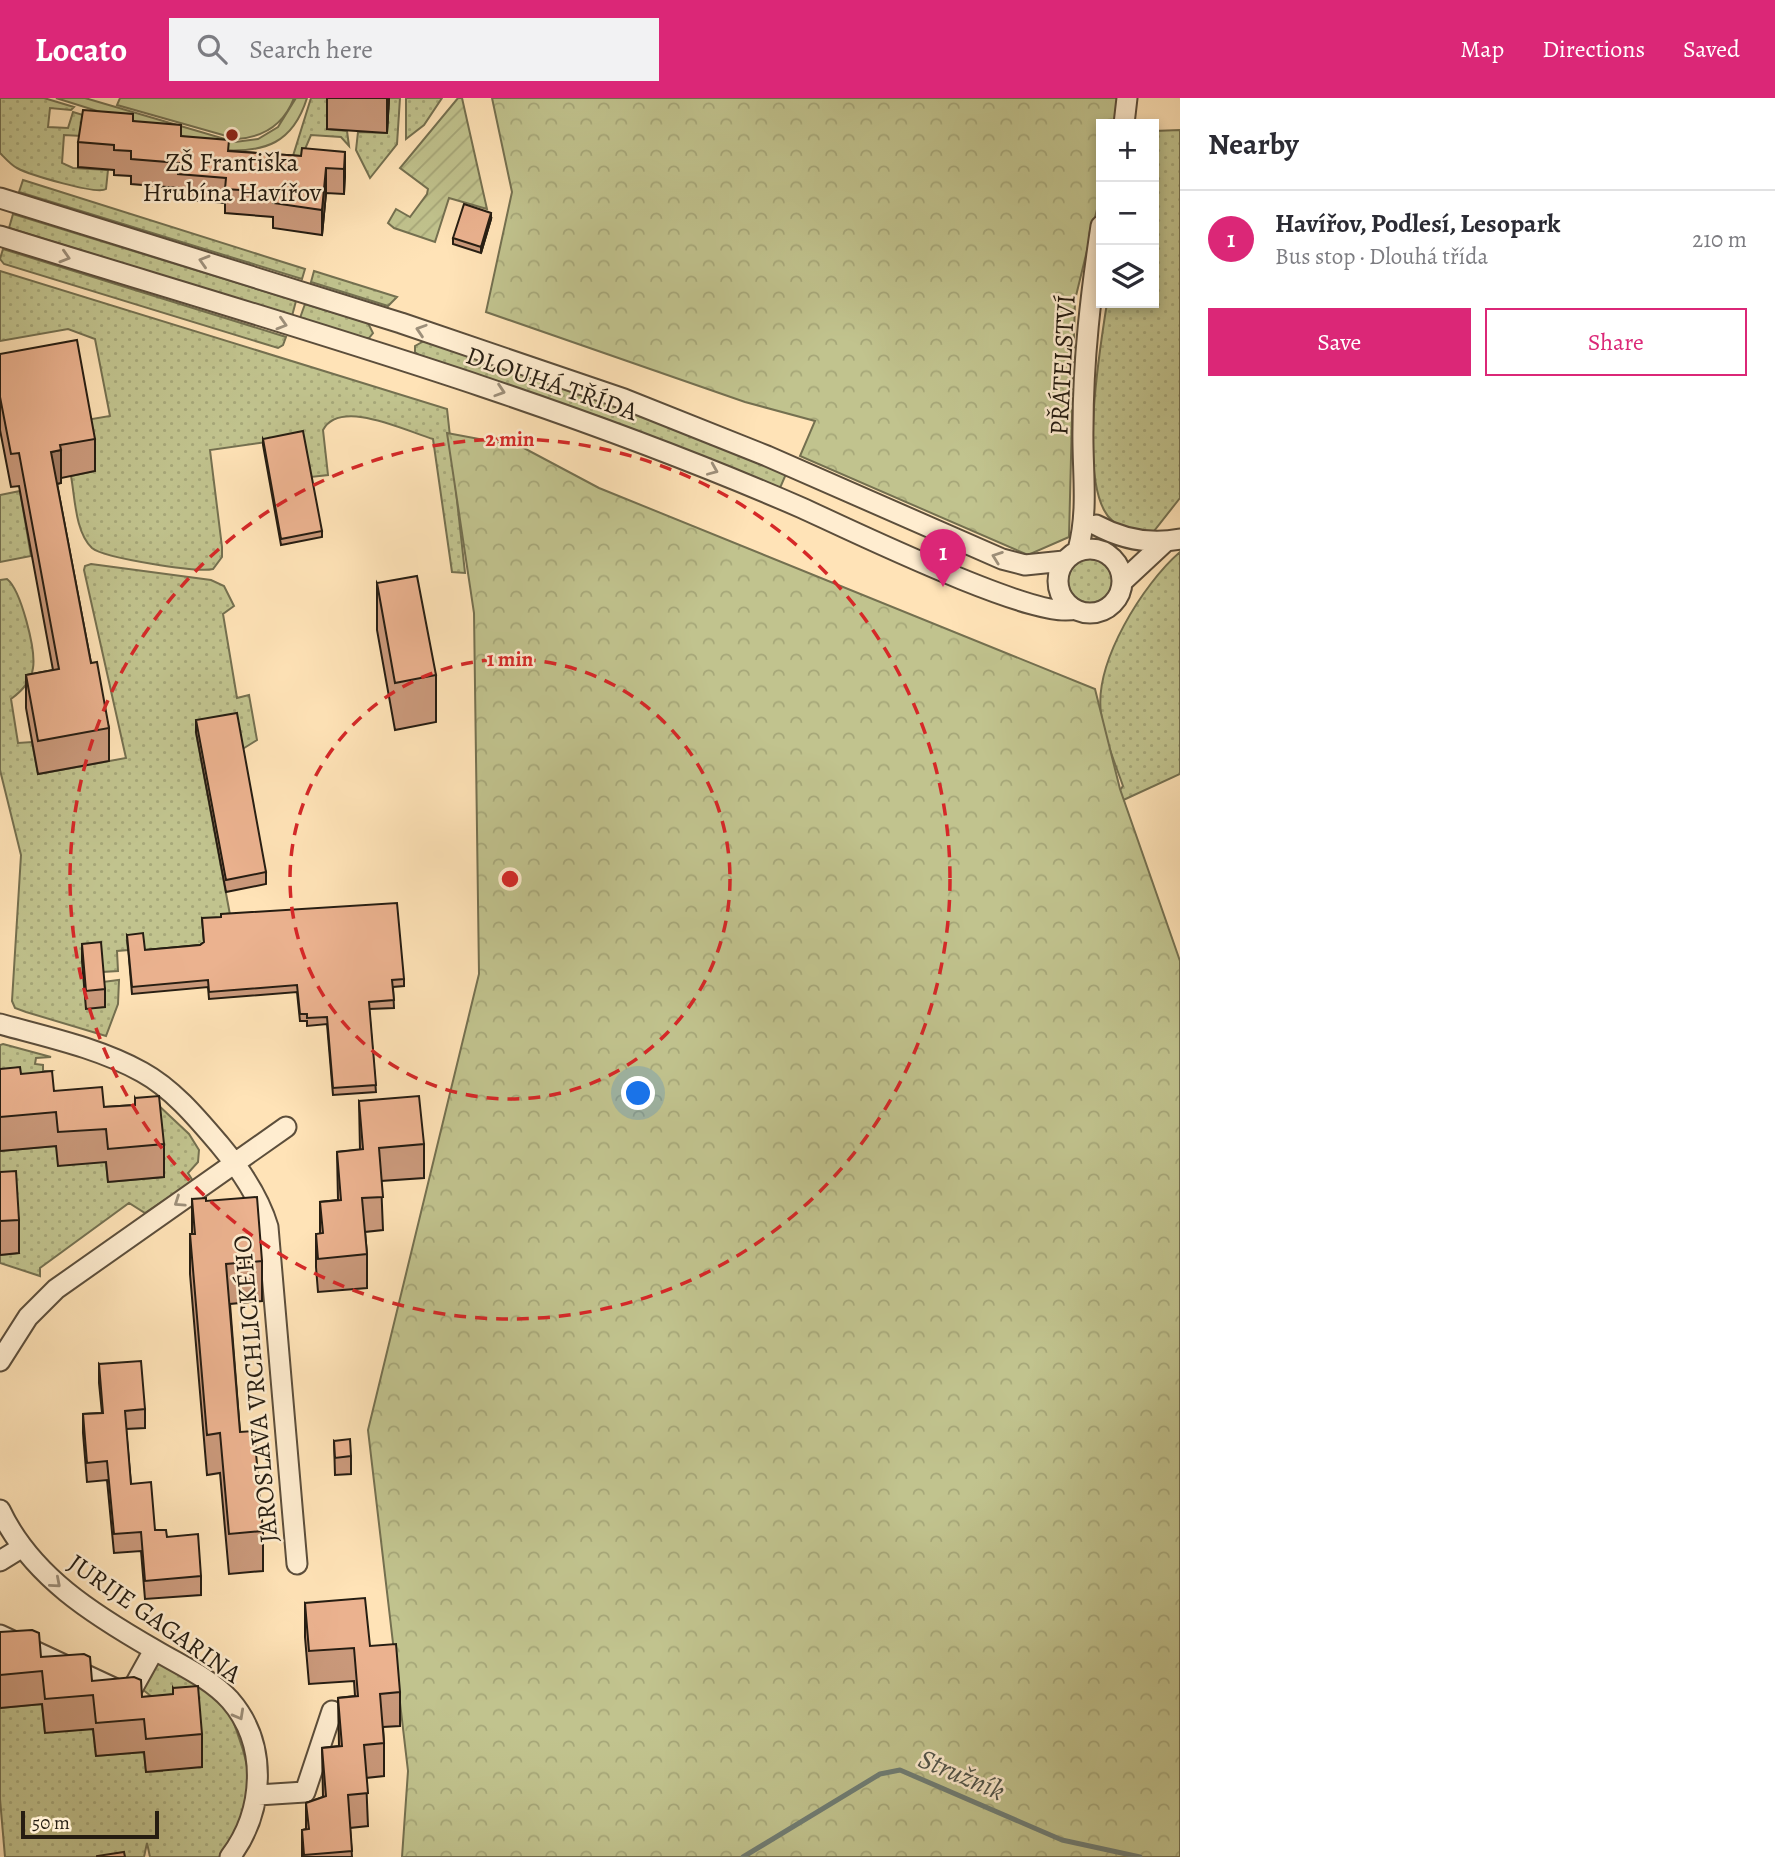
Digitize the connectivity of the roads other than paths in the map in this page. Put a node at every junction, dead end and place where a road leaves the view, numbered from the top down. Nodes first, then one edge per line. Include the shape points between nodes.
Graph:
1 (1127, 98) edge
2 (1125, 119) edge
3 (0, 198) edge
4 (0, 236) edge
5 (1098, 245) edge
6 (1091, 516) junction
7 (1140, 540) junction
8 (1172, 541) edge
9 (1104, 552) junction
10 (1071, 555) junction
11 (1122, 582) junction
12 (1074, 609) junction
13 (0, 1024) edge
14 (286, 1127) dead end
15 (236, 1163) junction
16 (0, 1361) edge
17 (0, 1510) edge
18 (21, 1548) junction
19 (0, 1561) edge
20 (297, 1564) dead end
21 (0, 1636) edge
22 (154, 1650) junction
23 (332, 1711) dead end
24 (305, 1792) junction
25 (258, 1795) junction
26 (307, 1814) edge
27 (230, 1857) edge

1 - 2 street
10 -> 3 street, DLOUHÁ TŘÍDA via 1025,565 1002,559 624,399 401,323
4 -> 12 street, DLOUHÁ TŘÍDA via 547,406 697,464 989,589 1053,611
5 - 6 street, PŘÁTELSTVÍ via 1086,333 1083,429
6 - 7 street via 1120,537
6 - 9 street, PŘÁTELSTVÍ
6 - 10 street, PŘÁTELSTVÍ
7 - 8 street
7 - 9 street
8 - 11 street
9 - 10 street
9 - 11 street, PŘÁTELSTVÍ via 1120,568
10 - 12 street, PŘÁTELSTVÍ via 1057,582 1059,593
11 - 12 street via 1118,596 1106,609 1096,613
13 - 15 street, JAROSLAVA VRCHLICKÉHO via 143,1072 184,1104
14 - 15 street
15 -> 16 street via 56,1289 28,1317
15 - 20 street, JAROSLAVA VRCHLICKÉHO via 260,1203 268,1227
17 - 18 street, JURIJE GAGARINA
18 - 19 street
18 -> 22 street, JURIJE GAGARINA via 62,1589
21 - 22 street via 137,1699
22 -> 25 street, JURIJE GAGARINA via 213,1686 234,1706 254,1754
23 - 24 street
24 - 25 street
24 - 26 street
25 - 27 street, JURIJE GAGARINA

